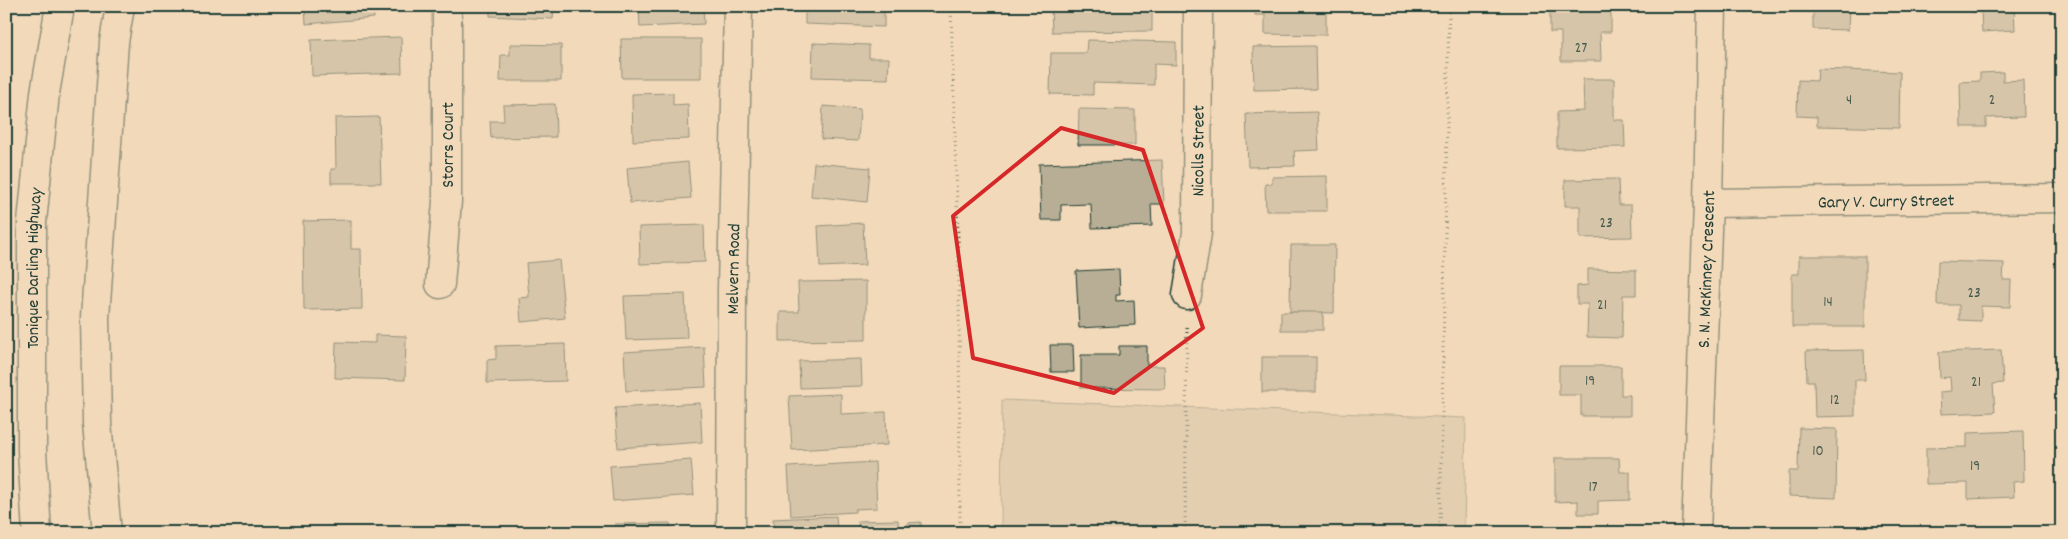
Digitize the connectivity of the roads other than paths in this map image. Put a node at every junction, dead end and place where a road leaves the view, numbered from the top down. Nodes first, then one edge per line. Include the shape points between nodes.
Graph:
1 (60, 6) edge
2 (120, 6) edge
3 (447, 6) edge
4 (738, 6) edge
5 (1198, 6) edge
6 (1712, 6) edge
7 (2062, 198) edge
8 (1708, 203) junction
9 (440, 284) dead end
10 (1187, 295) road end
11 (37, 533) edge
12 (107, 533) edge
13 (731, 533) edge
14 (1696, 533) edge

1 - 11 main road, Tonique Darling Highway via 45,93 32,222 32,451
2 - 12 main road via 114,42 95,318 97,423
3 - 9 main road, Storrs Court via 447,201
4 - 13 main road, Melvern Road
5 - 10 main road, Nicolls Street via 1197,233
6 - 8 main road, S. N. McKinney Crescent
7 - 8 main road, Gary V. Curry Street
8 - 14 main road, S. N. McKinney Crescent

